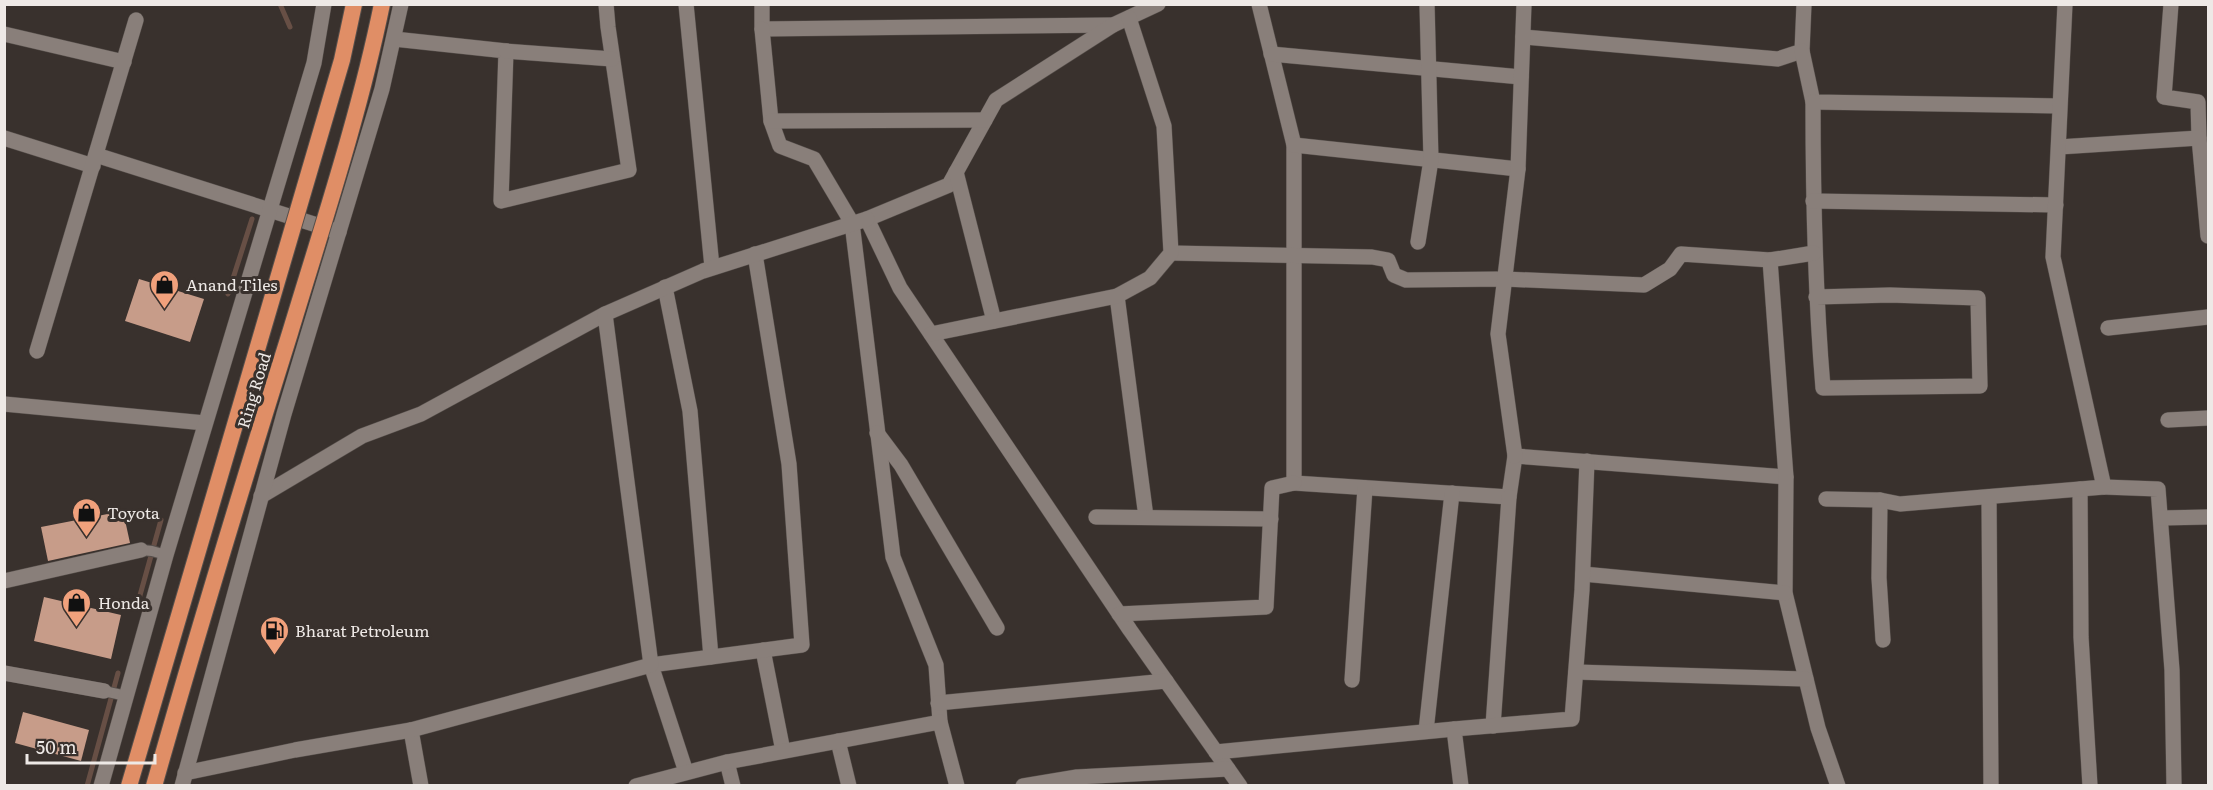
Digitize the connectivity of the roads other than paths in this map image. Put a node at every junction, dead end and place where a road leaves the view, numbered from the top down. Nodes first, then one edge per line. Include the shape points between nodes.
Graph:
1 (324, 4) edge
2 (354, 4) edge
3 (382, 4) edge
4 (401, 4) edge
5 (606, 4) edge
6 (686, 4) edge
7 (762, 4) edge
8 (1158, 4) edge
9 (1259, 4) edge
10 (1427, 4) edge
11 (1524, 4) edge
12 (1804, 4) edge
13 (2065, 4) edge
14 (2171, 4) edge
15 (1129, 18) junction
16 (136, 20) dead end
17 (1113, 25) junction
18 (762, 29) junction
19 (4, 34) edge
20 (1523, 37) junction
21 (394, 39) junction
22 (506, 51) junction
23 (1802, 51) junction
24 (1271, 54) junction
25 (612, 59) junction
26 (124, 62) junction
27 (1430, 69) junction
28 (1521, 77) junction
29 (1814, 102) junction
30 (2059, 106) junction
31 (985, 120) junction
32 (771, 121) junction
33 (4, 138) edge
34 (2199, 138) junction
35 (1294, 145) junction
36 (2059, 147) junction
37 (94, 160) junction
38 (1431, 160) junction
39 (1518, 169) junction
40 (956, 172) junction
41 (1813, 201) junction
42 (2056, 206) junction
43 (270, 210) junction
44 (859, 221) junction
45 (2208, 231) edge
46 (339, 232) junction
47 (1418, 242) dead end
48 (1171, 253) junction
49 (1814, 253) junction
50 (755, 254) junction
51 (1293, 255) junction
52 (1770, 260) junction
53 (712, 267) junction
54 (1505, 279) junction
55 (665, 287) junction
56 (1117, 296) junction
57 (1816, 297) junction
58 (605, 314) junction
59 (2208, 317) edge
60 (994, 321) junction
61 (2108, 328) dead end
62 (931, 334) junction
63 (37, 351) dead end
64 (4, 404) edge
65 (2208, 418) edge
66 (2168, 420) dead end
67 (200, 422) junction
68 (877, 433) junction
69 (1515, 456) junction
70 (1587, 461) junction
71 (1786, 477) junction
72 (1294, 483) junction
73 (2104, 487) junction
74 (1365, 488) junction
75 (2080, 489) junction
76 (1452, 493) junction
77 (261, 496) junction
78 (1509, 497) junction
79 (1989, 497) junction
80 (1826, 499) dead end
81 (1880, 500) junction
82 (2208, 516) edge
83 (1096, 517) dead end
84 (1146, 518) junction
85 (2161, 518) junction
86 (1270, 519) junction
87 (153, 552) junction
88 (1583, 574) junction
89 (4, 581) edge
90 (1785, 593) junction
91 (1119, 614) junction
92 (997, 628) dead end
93 (1883, 640) dead end
94 (763, 650) junction
95 (711, 657) junction
96 (651, 665) junction
97 (1576, 672) junction
98 (4, 674) edge
99 (1806, 679) junction
100 (1352, 680) dead end
101 (1166, 681) junction
102 (114, 693) junction
103 (938, 703) junction
104 (940, 722) junction
105 (1493, 726) junction
106 (1454, 729) junction
107 (411, 730) junction
108 (1426, 731) junction
109 (838, 741) junction
110 (783, 751) junction
111 (1216, 752) junction
112 (727, 762) junction
113 (1228, 769) junction
114 (686, 772) junction
115 (183, 779) edge
116 (101, 786) edge
117 (129, 786) edge
118 (154, 786) edge
119 (421, 786) edge
120 (636, 786) edge
121 (733, 786) edge
122 (849, 786) edge
123 (957, 786) edge
124 (1023, 786) edge
125 (1240, 786) edge
126 (1461, 786) edge
127 (1838, 786) edge
128 (1991, 786) edge
129 (2090, 786) edge
130 (2175, 786) edge

1 - 43 street via 314,63
2 - 117 highway, Ring Road, bridge via 342,60
3 - 118 highway, Ring Road, bridge via 324,223 193,645
4 - 21 street
5 - 25 street
6 - 53 street
7 - 18 street
8 - 15 street
9 - 24 street
10 - 27 street
11 - 20 street
12 - 23 street
13 - 30 street
14 - 34 street via 2164,97 2198,102
15 - 17 street
15 - 48 street via 1164,126
16 - 26 street
17 - 18 street
17 - 31 street via 996,100
18 - 32 street
19 - 26 street
20 - 23 street via 1778,59
20 - 28 street
21 - 22 street
21 - 46 street
22 - 25 street
22 - 25 street via 501,201 629,170
23 - 29 street
24 - 27 street
24 - 35 street
26 - 37 street
27 - 28 street
27 - 38 street
28 - 39 street
29 - 30 street
29 - 41 street
30 - 36 street
31 - 32 street
31 - 40 street
32 - 44 street via 780,146 814,159
33 - 37 street
34 - 36 street
34 - 45 street
35 - 38 street
35 - 51 street
36 - 42 street
37 - 43 street
37 - 63 street
38 - 39 street
38 - 47 street
39 - 54 street
40 - 44 street via 949,185
40 - 60 street
41 - 42 street
41 - 49 street
42 - 73 street via 2053,257
43 - 46 street
43 - 67 street
44 - 50 street
44 - 62 street
44 - 68 street
46 - 77 street
48 - 51 street
48 - 56 street via 1150,278
49 - 52 street
49 - 57 street
50 - 53 street
50 - 94 street via 789,464 802,645
51 - 54 street via 1388,260 1394,275 1406,280
51 - 72 street
52 - 54 street via 1681,254 1670,268 1644,285
52 - 71 street
53 - 55 street
54 - 69 street via 1498,334
55 - 58 street
55 - 95 street via 690,411
56 - 60 street
56 - 84 street
57 - 57 street via 1823,388 1980,386 1978,298
58 - 77 street via 421,414 362,436
58 - 96 street
59 - 61 street
60 - 62 street
62 - 91 street
64 - 67 street
65 - 66 street
67 - 87 street
68 - 92 street via 901,465
68 - 103 street via 892,557 936,665
69 - 70 street
69 - 78 street
70 - 71 street
70 - 88 street
71 - 90 street
72 - 74 street
72 - 86 street via 1272,488
73 - 75 street
73 - 85 street via 2158,489
74 - 76 street
74 - 100 street
75 - 79 street
75 - 129 street via 2081,637
76 - 78 street
76 - 108 street
77 - 115 street
78 - 105 street
79 - 81 street via 1900,504
79 - 128 street
80 - 81 street
81 - 93 street
82 - 85 street
83 - 84 street
84 - 86 street
85 - 130 street via 2172,670
86 - 91 street via 1266,607
87 - 89 street
87 - 102 street
88 - 90 street
88 - 97 street
90 - 99 street
91 - 101 street
94 - 95 street
94 - 110 street
95 - 96 street
96 - 107 street
96 - 114 street
97 - 99 street
97 - 105 street via 1572,719
98 - 102 street
99 - 127 street
101 - 103 street
101 - 111 street
102 - 116 street
103 - 104 street
104 - 109 street
104 - 123 street
105 - 106 street
106 - 108 street
106 - 126 street
107 - 115 street via 295,750
107 - 119 street
108 - 111 street
109 - 110 street
109 - 122 street
110 - 112 street
111 - 113 street
112 - 114 street
112 - 121 street
113 - 124 street via 1077,777
113 - 125 street
114 - 120 street

